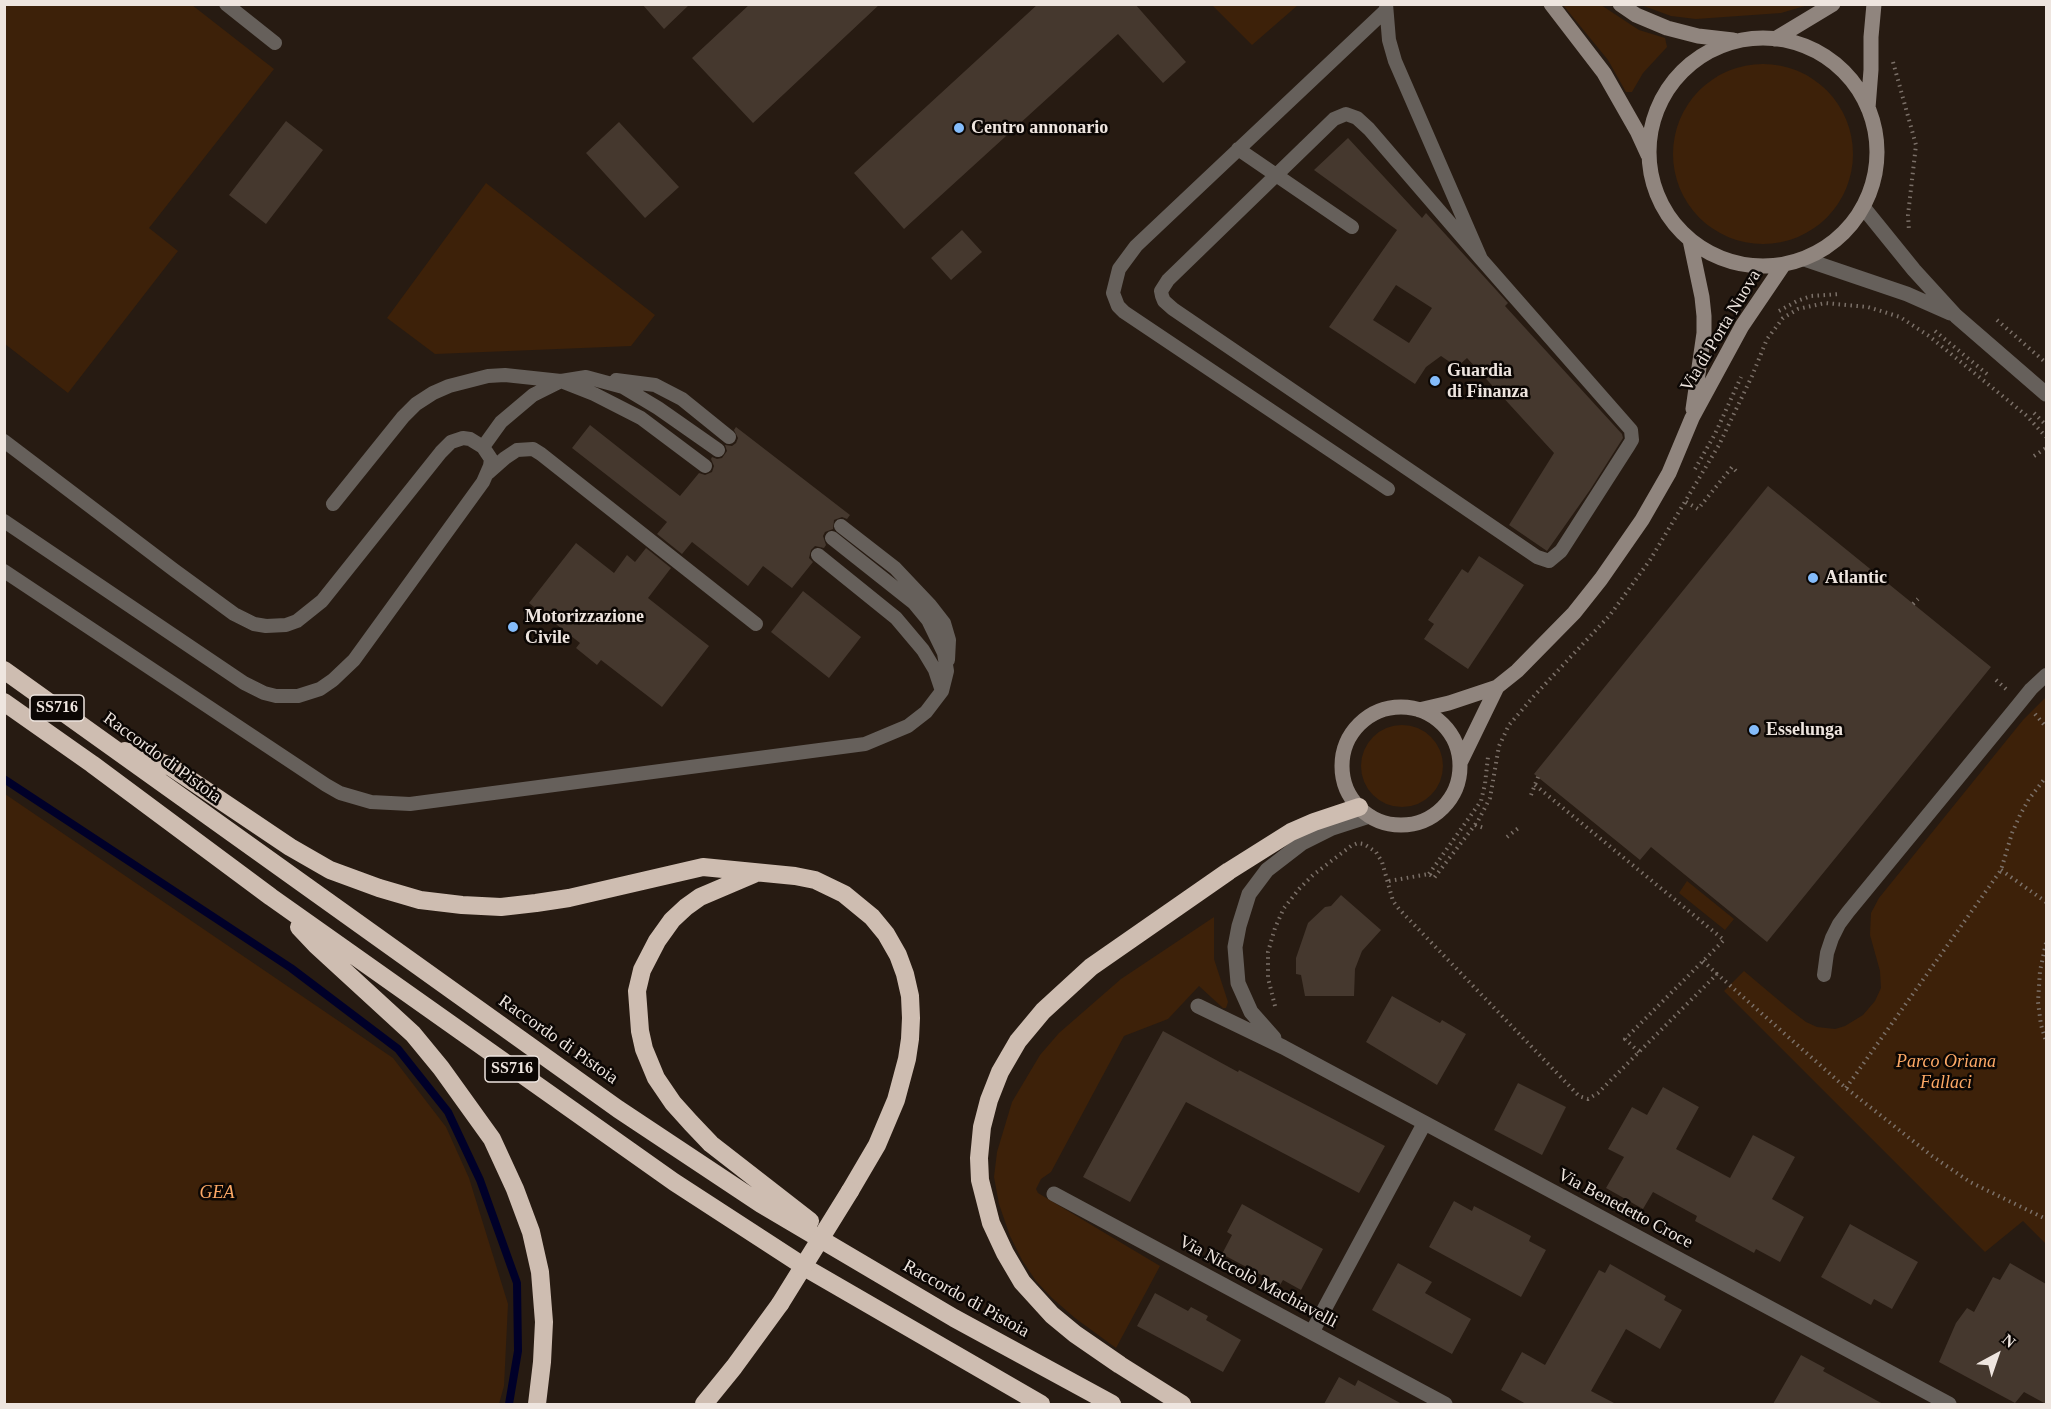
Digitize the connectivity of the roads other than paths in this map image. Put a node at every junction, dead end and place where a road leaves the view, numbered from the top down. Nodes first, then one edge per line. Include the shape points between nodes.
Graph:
1 (226, 4) edge
2 (1551, 4) edge
3 (1620, 4) edge
4 (1833, 4) edge
5 (1874, 4) edge
6 (1386, 8) edge
7 (1775, 39) junction
8 (1739, 41) junction
9 (275, 43) dead end
10 (1868, 108) junction
11 (1238, 149) junction
12 (1649, 159) junction
13 (1276, 176) junction
14 (1863, 207) junction
15 (1352, 227) dead end
16 (1690, 240) junction
17 (1481, 259) junction
18 (1804, 259) junction
19 (1784, 264) junction
20 (1956, 316) junction
21 (586, 377) junction
22 (561, 381) junction
23 (2046, 394) edge
24 (1692, 418) junction
25 (729, 436) dead end
26 (4, 441) edge
27 (483, 447) junction
28 (717, 450) dead end
29 (705, 466) dead end
30 (488, 473) junction
31 (1388, 489) dead end
32 (333, 504) dead end
33 (4, 521) edge
34 (841, 526) dead end
35 (832, 538) dead end
36 (818, 555) dead end
37 (4, 571) edge
38 (756, 624) dead end
39 (4, 670) edge
40 (947, 671) junction
41 (2046, 675) edge
42 (1497, 687) junction
43 (942, 691) junction
44 (4, 702) edge
45 (1419, 710) junction
46 (109, 746) junction
47 (1460, 763) junction
48 (1364, 811) junction
49 (757, 873) junction
50 (271, 897) junction
51 (1824, 975) dead end
52 (1198, 1005) dead end
53 (1283, 1047) junction
54 (1424, 1124) junction
55 (1054, 1194) dead end
56 (877, 1273) junction
57 (1312, 1332) junction
58 (537, 1404) edge
59 (704, 1404) edge
60 (1041, 1404) edge
61 (1112, 1404) edge
62 (1182, 1404) edge
63 (1444, 1404) edge
64 (1949, 1404) edge

1 - 9 lane
2 - 12 street via 1604,74
3 - 8 street via 1667,28
4 - 7 street
5 - 10 street
6 - 11 lane
6 - 17 lane via 1395,62
7 - 8 street
7 - 10 street via 1801,45 1831,61 1850,79
8 - 12 street via 1702,57 1672,83 1652,127
10 - 14 street via 1877,153 1873,181
11 - 13 lane
11 - 31 lane via 1130,254 1116,279 1115,300 1124,312
12 - 16 street via 1662,204
13 - 15 lane
13 - 17 lane via 1334,119 1351,115 1369,129
13 - 17 lane via 1168,280 1161,291 1164,302 1537,557 1549,561 1561,551 1629,446 1631,430
14 - 18 street via 1842,235
14 - 20 street
16 - 19 street via 1735,263
16 - 24 street, Via di Porta Nuova via 1702,297 1704,333
18 - 19 street
18 - 20 street via 1907,294
19 - 24 street, Via di Porta Nuova via 1742,326
20 - 23 street
21 - 22 lane
21 - 25 lane via 655,385 682,399
21 - 28 lane via 623,387
22 - 27 lane via 533,395 501,423
22 - 29 lane via 641,418
22 - 32 lane via 488,376 433,393 403,417
24 - 42 street, Via di Porta Nuova via 1669,473 1624,548 1574,612
26 - 27 lane via 234,614 254,624 276,626 297,621 322,601 451,442 470,439
27 - 30 lane via 491,459
30 - 33 lane via 354,660 326,684 298,696 276,696 244,683
30 - 38 lane via 517,450 533,449
34 - 40 lane via 895,568 944,623 949,640
35 - 40 lane via 914,603 928,620 944,653
36 - 43 lane via 896,618 923,650
37 - 43 lane via 340,794 371,802 410,804 865,744 908,726 926,712
39 - 46 highway, Raccordo di Pistoia / SS716
40 - 43 lane
41 - 51 lane via 1848,912 1832,938
42 - 45 street, Via di Porta Nuova
42 - 47 street, Via di Porta Nuova
44 - 50 highway, SS716
45 - 47 street via 1445,727 1457,747
45 - 48 street, Via di Porta Nuova via 1399,707 1379,712 1362,722 1349,738 1343,757 1343,777 1350,796
46 - 49 highway via 171,767 290,848 330,870 420,900 501,907 569,898 703,867
46 - 56 highway, Raccordo di Pistoia / SS716 via 618,1109 761,1204
47 - 48 street, Via di Porta Nuova via 1451,798 1431,817 1401,825 1381,822
48 - 53 street, Via Benedetto Croce via 1302,843 1267,870 1249,894 1235,947 1238,983 1251,1012
48 - 62 highway via 1314,822 1291,832 1091,967 1043,1011 1018,1041 989,1100 982,1127 980,1180 991,1223 1022,1282 1075,1334
49 - 56 highway via 693,902 672,920 657,941 642,970 637,991 644,1049 663,1089 711,1144
49 - 59 highway, bridge via 815,880 844,894 873,917 898,955 905,974 910,996 910,1039 902,1080 877,1145 780,1304
50 - 58 highway via 316,945 413,1034 492,1139 531,1232 540,1272 543,1332
50 - 60 highway, SS716 via 674,1182 811,1271
52 - 53 street, Via Benedetto Croce
53 - 54 street, Via Benedetto Croce
54 - 57 street
54 - 64 street, Via Benedetto Croce
55 - 57 street, Via Niccolò Machiavelli
56 - 61 highway, Raccordo di Pistoia / SS716
57 - 63 street, Via Niccolò Machiavelli

